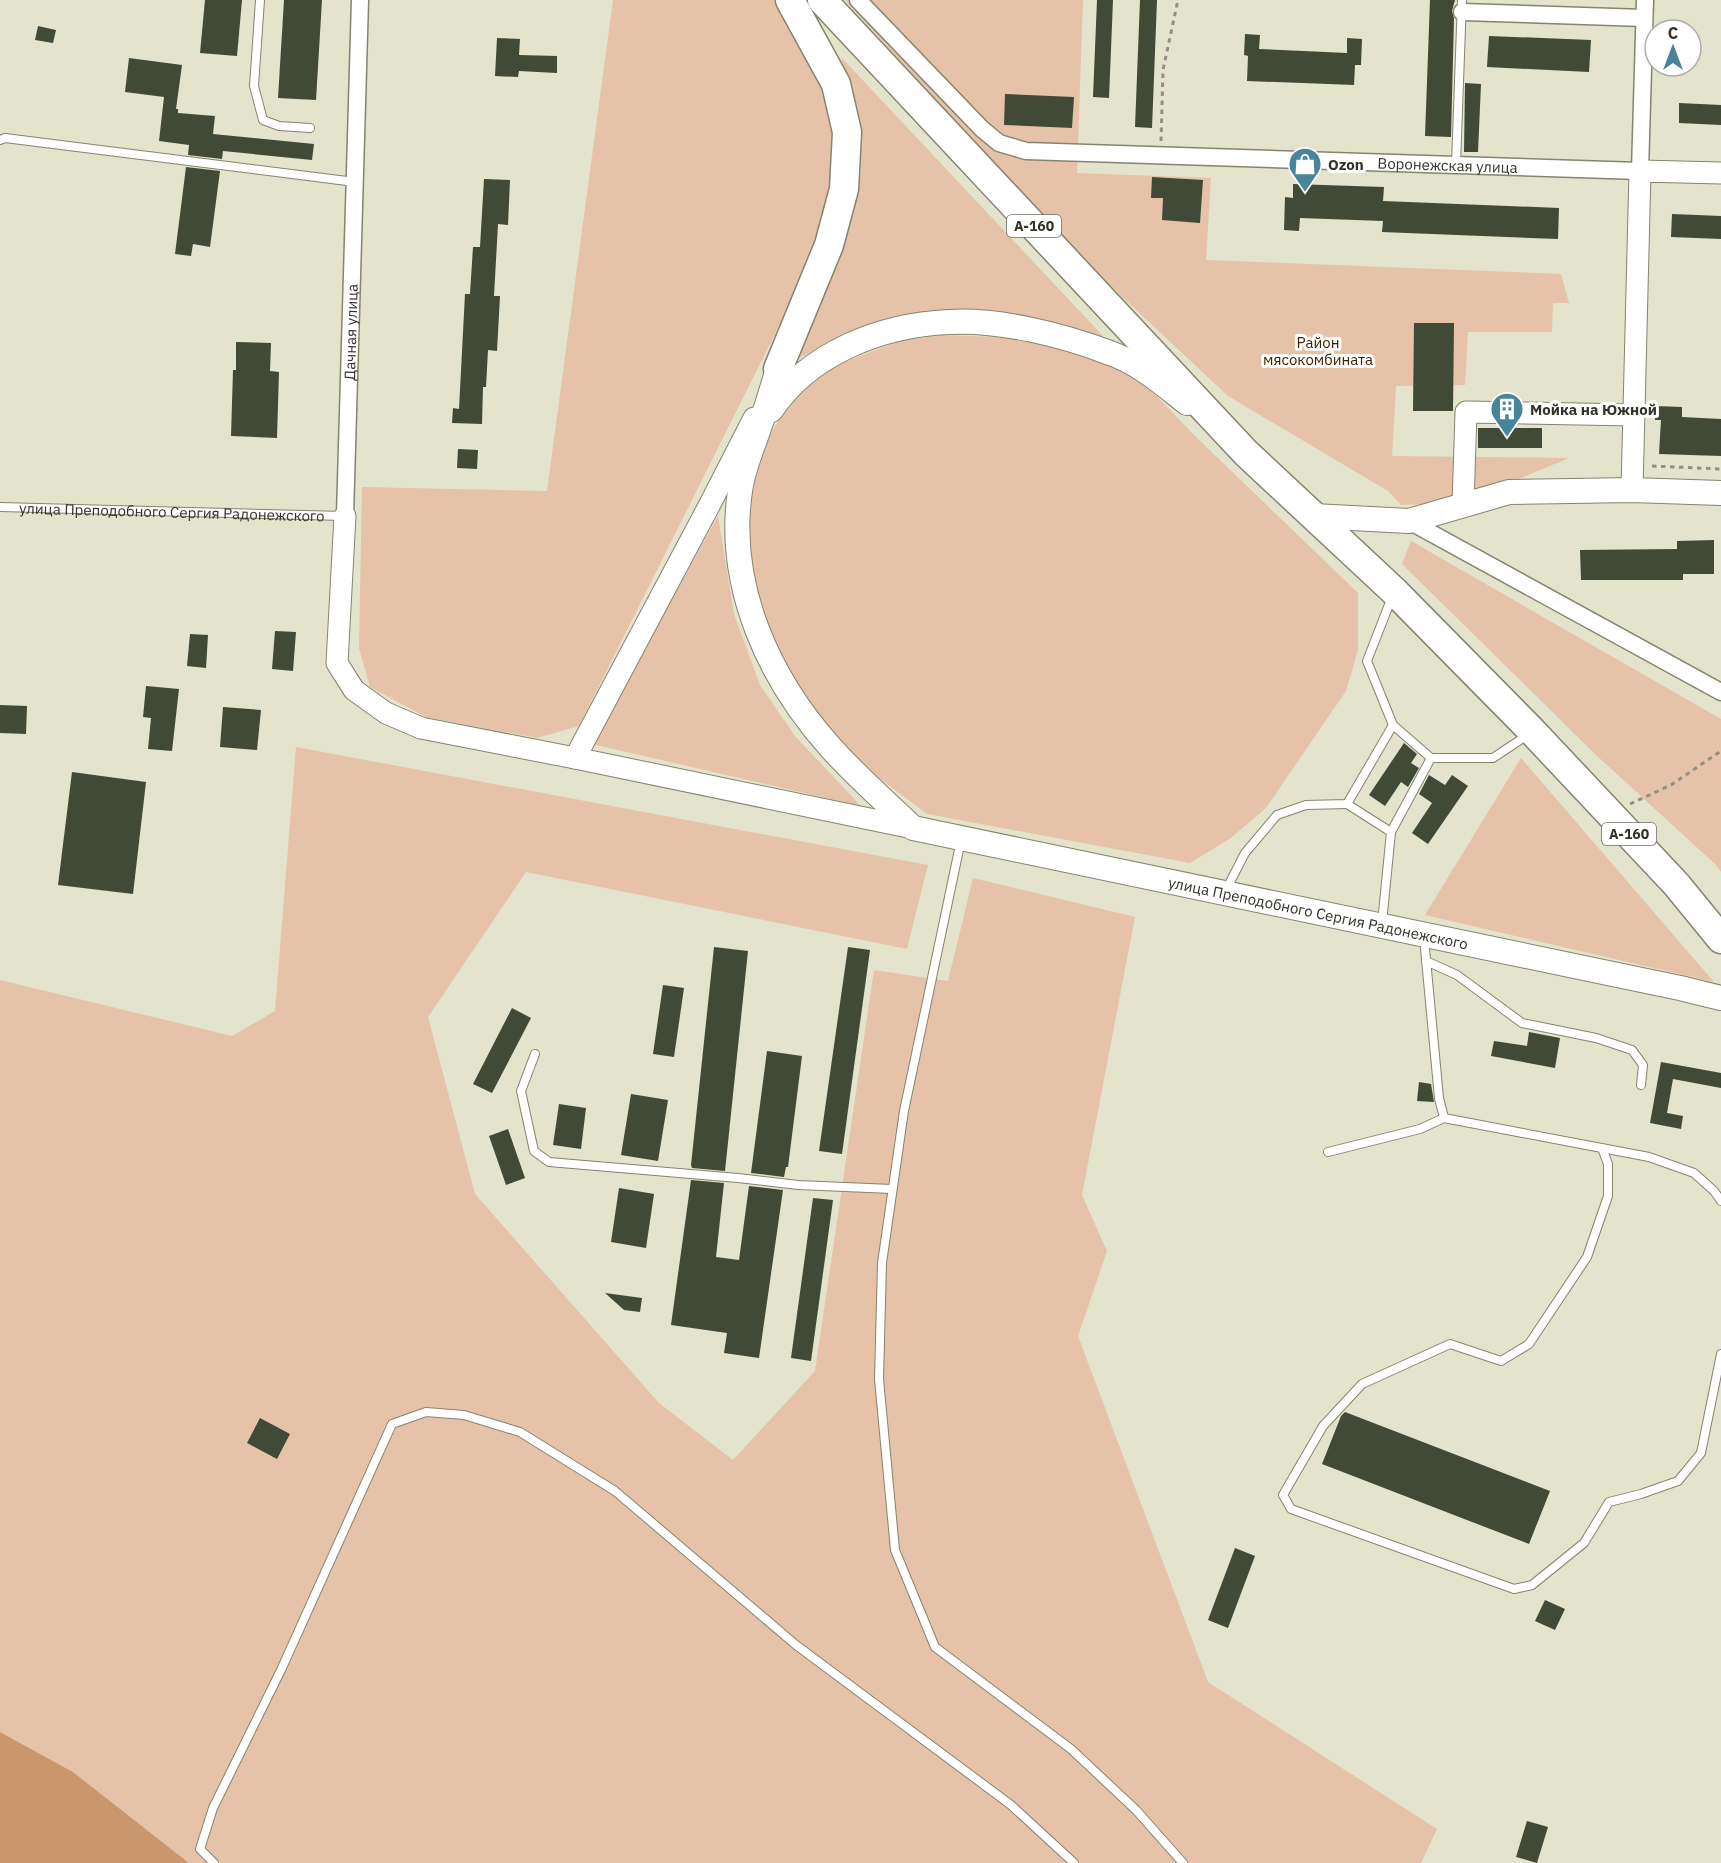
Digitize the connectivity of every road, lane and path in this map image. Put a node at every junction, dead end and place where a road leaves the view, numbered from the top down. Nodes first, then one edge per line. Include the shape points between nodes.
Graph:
1 (260, 0) edge
2 (360, 0) edge
3 (790, 0) edge
4 (822, 0) edge
5 (858, 0) edge
6 (1178, 0) edge
7 (1645, 0) edge
8 (1462, 6) edge
9 (1644, 18) joint
10 (1643, 56) edge
11 (310, 128) dead end
12 (0, 140) edge
13 (1161, 154) junction
14 (1456, 164) junction
15 (1640, 171) junction
16 (1721, 173) edge
17 (355, 182) junction
18 (778, 369) junction
19 (1634, 415) junction
20 (759, 427) junction
21 (750, 450) junction
22 (1246, 453) junction
23 (1632, 466) junction
24 (1721, 469) edge
25 (1632, 490) junction
26 (1721, 494) edge
27 (710, 504) junction
28 (1463, 505) junction
29 (0, 507) edge
30 (345, 516) junction
31 (1313, 516) junction
32 (1409, 521) junction
33 (1394, 591) junction
34 (1721, 692) edge
35 (1393, 725) junction
36 (1533, 732) junction
37 (1721, 751) edge
38 (576, 758) junction
39 (1431, 758) junction
40 (1347, 804) junction
41 (1610, 814) junction
42 (913, 828) junction
43 (1391, 832) junction
44 (961, 839) junction
45 (1224, 894) junction
46 (1382, 926) junction
47 (1424, 935) junction
48 (1721, 939) edge
49 (1426, 961) junction
50 (1721, 998) edge
51 (535, 1054) dead end
52 (1641, 1085) dead end
53 (1444, 1118) junction
54 (1602, 1148) junction
55 (1328, 1152) dead end
56 (892, 1189) junction
57 (1721, 1200) edge
58 (1721, 1354) edge
59 (214, 1863) edge
60 (1074, 1863) edge
61 (1183, 1863) edge

1 - 11 lane via 254,86 263,120 279,126
2 - 17 street, Дачная улица
3 - 18 highway via 836,84 847,132 844,189 829,245
4 - 22 highway, А-160
5 - 13 street, Воронежская улица via 999,143 1026,151
6 - 13 path via 1162,70
7 - 9 street
8 - 9 street
8 - 14 lane
10 - 15 street
12 - 17 lane
13 - 14 street, Воронежская улица
14 - 15 street, Воронежская улица
15 - 16 street, Воронежская улица
15 - 19 street
17 - 30 street, Дачная улица
18 - 20 main road
18 - 27 street
19 - 23 street
19 - 28 street via 1466,412
20 - 21 main road
20 - 22 main road via 795,380 813,366 863,339 951,321 1028,330 1112,353 1149,374
21 - 27 street
21 - 42 main road via 740,489 737,523 746,596 762,642 792,698 832,749
22 - 31 highway, А-160
23 - 24 path
23 - 25 street
25 - 26 main road
25 - 28 main road via 1509,492
27 - 38 street
28 - 32 main road
29 - 30 lane, улица Преподобного Сергия Радонежского
30 - 38 street, Дачная улица via 338,663 354,690 386,713 421,728
31 - 32 main road
31 - 33 highway, А-160
32 - 34 street
33 - 35 lane via 1368,661
33 - 36 highway, А-160
35 - 39 lane
35 - 40 lane
36 - 39 lane via 1492,758
36 - 41 highway, А-160
37 - 41 path via 1671,784
38 - 42 street
39 - 43 lane
40 - 43 lane
40 - 45 lane via 1306,805 1277,815 1245,853
41 - 48 highway, А-160
42 - 44 main road, улица Преподобного Сергия Радонежского
43 - 46 lane
44 - 45 main road, улица Преподобного Сергия Радонежского
44 - 56 lane via 904,1111
45 - 46 main road, улица Преподобного Сергия Радонежского
46 - 47 main road, улица Преподобного Сергия Радонежского
47 - 49 lane
47 - 50 main road, улица Преподобного Сергия Радонежского
49 - 52 lane via 1457,975 1522,1023 1596,1038 1632,1050 1642,1065
49 - 53 lane
51 - 56 lane via 521,1091 534,1151 549,1162 798,1185
53 - 54 lane
53 - 55 lane via 1420,1129
54 - 57 lane via 1649,1157 1694,1173
54 - 58 lane via 1608,1164 1608,1196 1587,1257 1529,1344 1502,1361 1450,1344 1362,1384 1323,1426 1283,1495 1292,1509 1303,1513 1514,1589 1532,1585 1584,1543 1609,1502 1678,1480 1701,1453
56 - 61 lane via 882,1263 879,1379 895,1550 935,1647 1071,1749 1136,1810
59 - 60 lane via 200,1849 213,1808 281,1670 392,1424 426,1412 464,1415 520,1432 615,1491 796,1645 1011,1805

